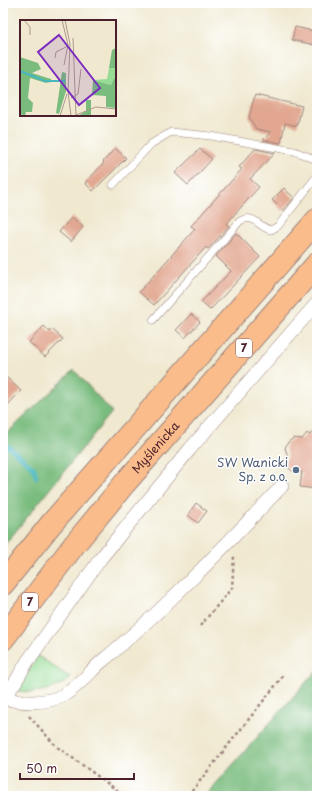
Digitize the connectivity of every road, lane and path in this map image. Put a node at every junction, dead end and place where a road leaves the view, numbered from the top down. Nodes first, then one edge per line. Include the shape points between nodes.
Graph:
1 (317, 160) edge
2 (317, 176) edge
3 (113, 185) dead end
4 (317, 220) edge
5 (317, 264) edge
6 (317, 303) edge
7 (153, 320) dead end
8 (282, 486) dead end
9 (236, 534) junction
10 (3, 584) edge
11 (200, 626) dead end
12 (3, 639) edge
13 (283, 676) dead end
14 (3, 698) edge
15 (17, 702) junction
16 (125, 796) edge
17 (188, 796) edge

1 - 3 lane via 294,151 211,136 171,132 151,144
2 - 7 lane via 278,226 271,230 264,228 252,218 240,221
4 - 10 highway, 7 via 51,524
5 - 12 highway, Myślenicka / 7 via 125,483 70,550
6 - 14 street via 190,449 101,558
8 - 9 street
9 - 11 path via 232,588
9 - 15 street via 128,640 70,691 47,700
13 - 17 path
14 - 15 street
15 - 16 path via 56,746

